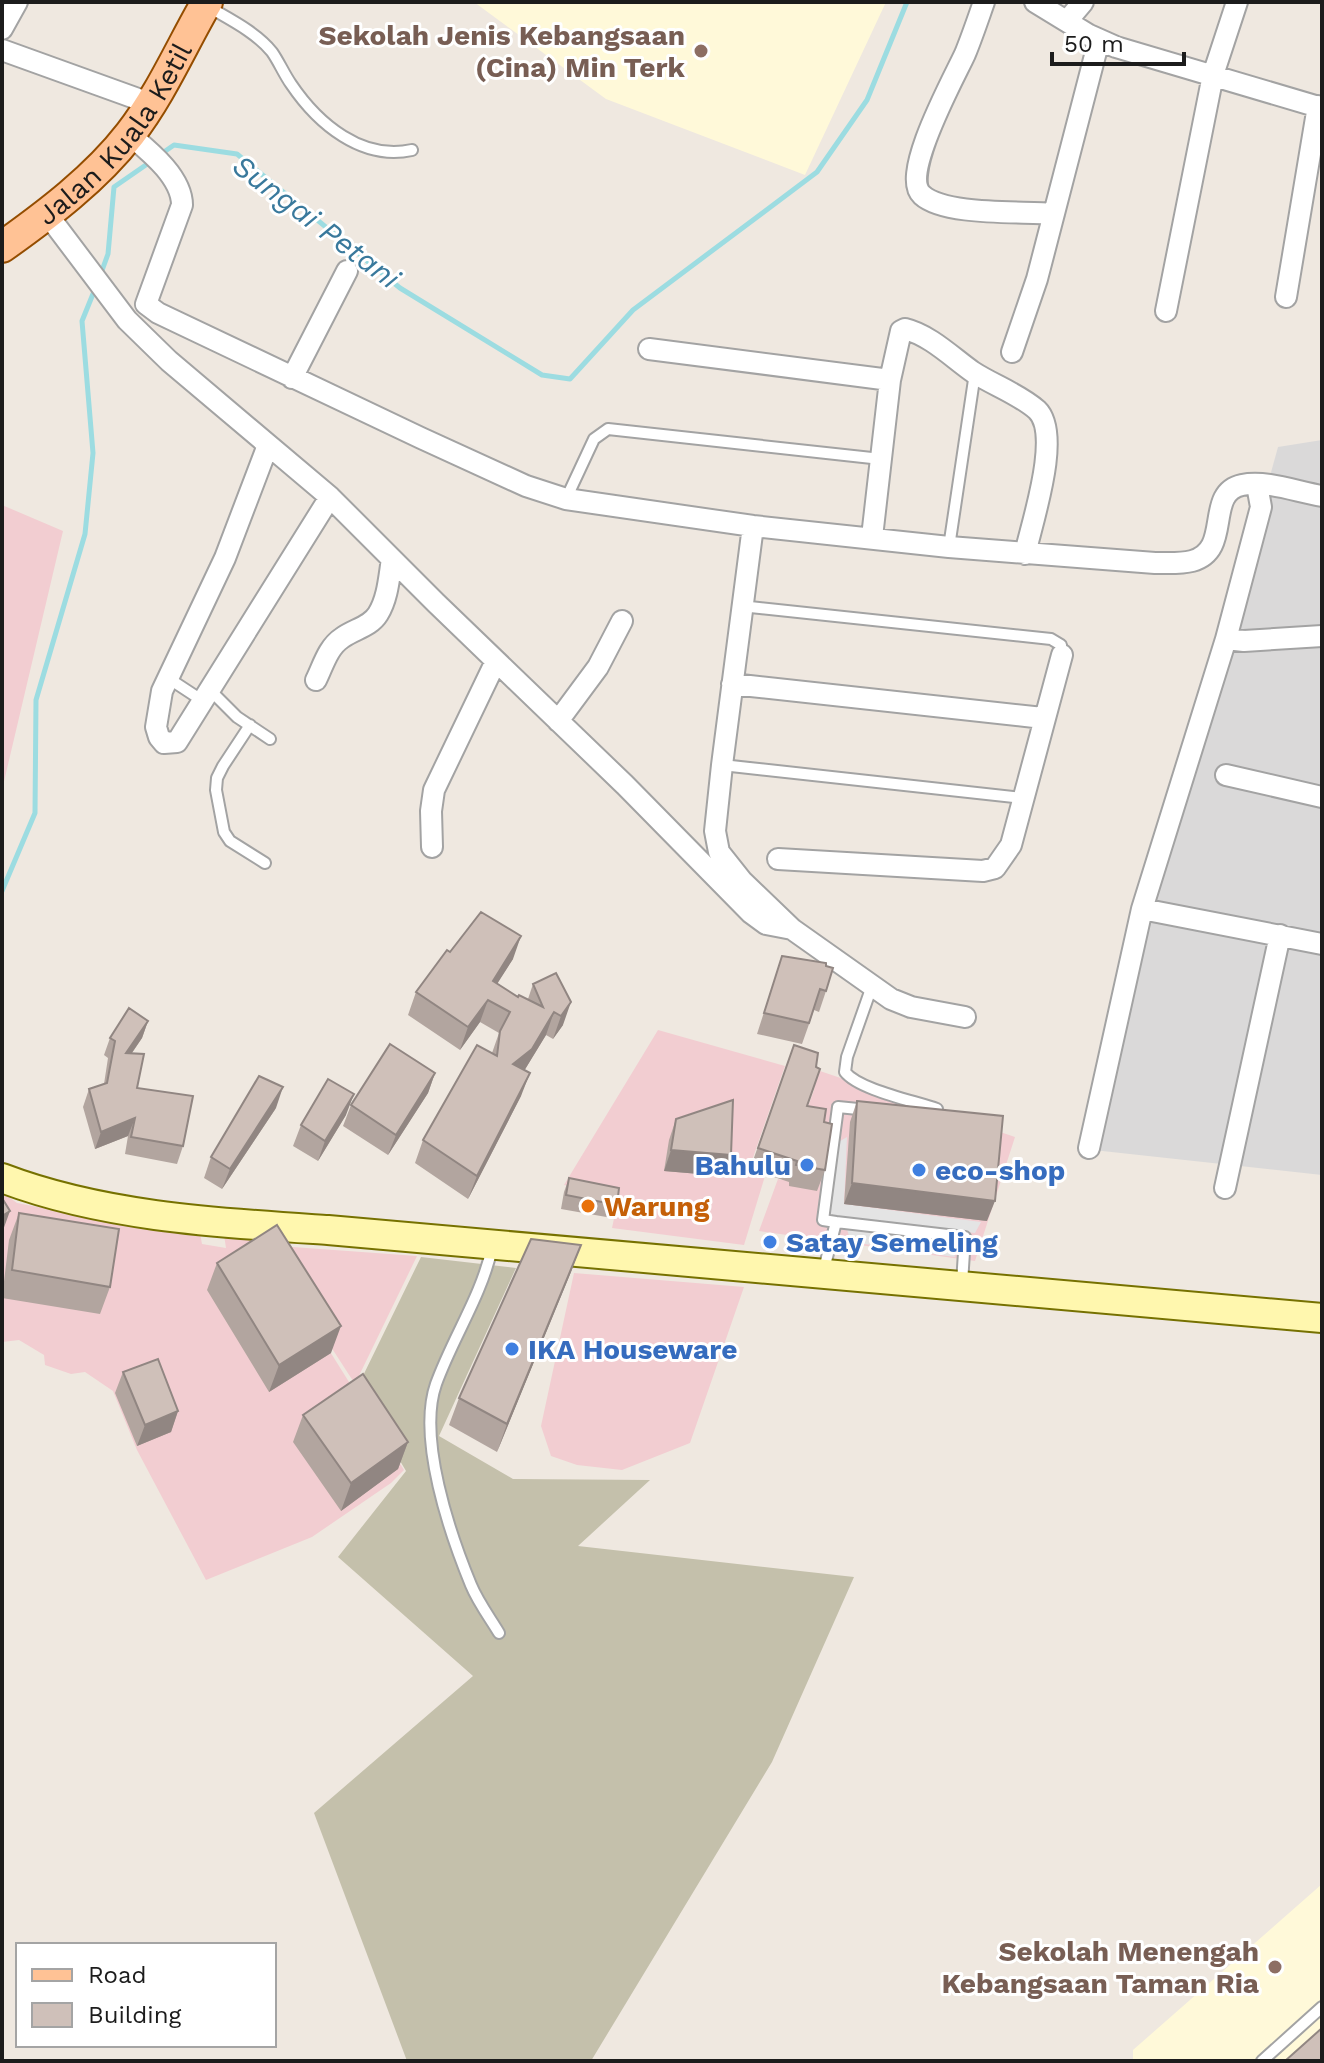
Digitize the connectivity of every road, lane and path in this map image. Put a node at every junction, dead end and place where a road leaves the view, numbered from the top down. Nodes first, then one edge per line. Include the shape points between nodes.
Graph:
1 (17, 2) edge
2 (984, 2) edge
3 (1035, 2) edge
4 (1083, 2) edge
5 (1237, 2) edge
6 (206, 3) edge
7 (1067, 21) junction
8 (2, 29) edge
9 (1099, 40) junction
10 (2, 50) edge
11 (1213, 75) junction
12 (149, 103) junction
13 (1320, 107) edge
14 (139, 142) junction
15 (412, 150) dead end
16 (47, 214) junction
17 (1054, 214) junction
18 (2, 247) edge
19 (347, 271) dead end
20 (1286, 297) dead end
21 (146, 304) junction
22 (1166, 311) dead end
23 (123, 315) junction
24 (649, 349) dead end
25 (1012, 352) dead end
26 (975, 373) junction
27 (292, 378) junction
28 (890, 380) junction
29 (268, 445) junction
30 (881, 459) junction
31 (1257, 485) junction
32 (1322, 496) edge
33 (330, 497) junction
34 (566, 499) junction
35 (753, 526) junction
36 (872, 537) junction
37 (949, 547) junction
38 (1025, 554) junction
39 (392, 559) junction
40 (741, 606) junction
41 (622, 621) dead end
42 (1322, 636) edge
43 (1226, 639) junction
44 (1062, 655) joint
45 (496, 661) junction
46 (168, 678) junction
47 (316, 680) dead end
48 (732, 684) junction
49 (206, 695) junction
50 (1043, 718) junction
51 (558, 721) junction
52 (250, 725) junction
53 (270, 739) dead end
54 (722, 765) junction
55 (1226, 775) dead end
56 (1322, 797) edge
57 (1022, 798) junction
58 (432, 847) dead end
59 (778, 859) dead end
60 (265, 863) dead end
61 (1142, 909) junction
62 (792, 929) junction
63 (1280, 935) junction
64 (1322, 944) edge
65 (872, 986) junction
66 (965, 1017) dead end
67 (937, 1109) edge
68 (879, 1111) edge
69 (1089, 1148) dead end
70 (2, 1178) edge
71 (1225, 1188) dead end
72 (836, 1222) junction
73 (492, 1246) junction
74 (822, 1275) junction
75 (961, 1287) junction
76 (1322, 1318) edge
77 (499, 1633) dead end
78 (1322, 2007) edge
79 (1262, 2061) edge

1 - 8 street
2 - 17 street via 918,164 916,186 931,201 957,209
3 - 7 street
4 - 7 street
5 - 11 street
6 - 12 main road, Jalan Kuala Ketil
6 - 15 lane via 271,51 302,98 335,132 377,150
7 - 9 street
9 - 11 street
9 - 17 street
10 - 12 street
11 - 13 street
11 - 22 street
12 - 14 main road, Jalan Kuala Ketil
13 - 20 street
14 - 16 main road, Jalan Kuala Ketil
14 - 21 street via 182,197
16 - 18 main road, Jalan Kuala Ketil
16 - 23 street
17 - 25 street
19 - 27 street
21 - 23 street
21 - 27 street
23 - 29 street
24 - 28 street
26 - 28 street via 905,329
26 - 37 lane
26 - 38 street via 1037,410 1044,420 1048,448
27 - 34 street via 526,486
28 - 30 street
29 - 33 street
29 - 46 street via 225,558
30 - 34 lane via 608,429 594,439
30 - 36 street
31 - 32 street
31 - 38 street via 1243,485 1227,495 1212,548 1189,562
31 - 43 street via 1261,507
33 - 39 street
33 - 49 street
34 - 35 street
35 - 36 street
35 - 40 street
36 - 37 street
37 - 38 street
39 - 45 street
39 - 47 street via 380,611 332,646
40 - 44 lane via 1051,639 1061,645
40 - 48 street
41 - 51 street via 598,667
42 - 43 street
43 - 61 street
44 - 50 street
45 - 51 street
45 - 58 street via 434,790
46 - 49 lane
46 - 49 street via 157,717 164,743 177,742
48 - 50 street
48 - 54 street
49 - 52 lane
50 - 57 street
51 - 62 street via 751,913 766,924
52 - 53 lane
52 - 60 lane via 223,766 216,790 230,841
54 - 57 lane
54 - 62 street via 715,831 719,852
55 - 56 street
57 - 59 street via 1007,854 995,868
61 - 63 street
61 - 69 street
62 - 65 street
63 - 64 street
63 - 71 street
65 - 66 street via 903,1005
65 - 67 lane via 845,1072 870,1087
68 - 72 lane via 838,1107 823,1220
70 - 73 main road via 112,1207
72 - 74 lane
72 - 75 lane via 965,1237
73 - 74 main road
73 - 77 lane via 486,1272 435,1386 430,1416 435,1478 472,1588
74 - 75 main road
75 - 76 main road
78 - 79 lane

